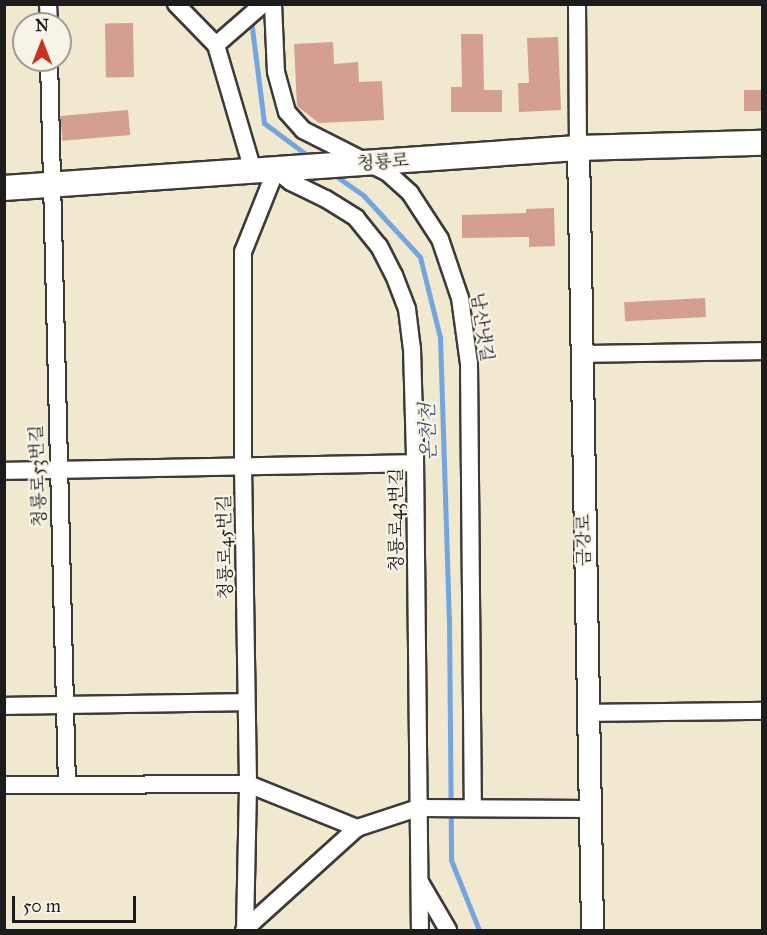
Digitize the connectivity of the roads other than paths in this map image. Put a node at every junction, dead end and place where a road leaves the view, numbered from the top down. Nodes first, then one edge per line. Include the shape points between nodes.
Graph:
1 (176, 4) edge
2 (263, 4) edge
3 (273, 4) edge
4 (577, 4) edge
5 (216, 45) junction
6 (49, 72) edge
7 (762, 143) edge
8 (578, 148) junction
9 (370, 163) junction
10 (264, 170) junction
11 (51, 185) junction
12 (4, 188) edge
13 (762, 351) edge
14 (581, 354) junction
15 (415, 463) junction
16 (243, 466) junction
17 (57, 470) junction
18 (4, 471) edge
19 (246, 702) junction
20 (64, 705) junction
21 (4, 706) edge
22 (762, 711) edge
23 (588, 713) junction
24 (67, 784) junction
25 (248, 784) junction
26 (4, 785) edge
27 (425, 808) junction
28 (470, 808) junction
29 (589, 809) junction
30 (357, 828) junction
31 (420, 881) junction
32 (244, 930) edge
33 (420, 930) edge
34 (448, 930) edge
35 (591, 930) edge

1 - 5 street
2 - 5 street
3 - 9 street, 남산냇길 via 276,72 287,112 303,130
4 - 8 street
5 - 10 street
6 - 11 street, 청룡로53번길
7 - 8 main road, 청룡로
8 - 9 main road, 청룡로
8 - 14 street, 금강로
9 - 10 main road, 청룡로
9 - 28 street, 남산냇길 via 410,193 440,239 460,298 469,364
10 - 11 main road, 청룡로
10 - 15 street, 청룡로43번길 via 356,218 379,246 394,275 407,309 412,348
10 - 16 street, 청룡로45번길 via 243,252
11 - 12 main road, 청룡로
11 - 17 street, 청룡로53번길
13 - 14 street
14 - 23 street, 금강로
15 - 16 street
15 - 27 street, 청룡로43번길
16 - 17 street
16 - 19 street, 청룡로45번길
17 - 18 street
17 - 20 street, 청룡로53번길
19 - 20 street
19 - 25 street, 청룡로45번길
20 - 21 street
20 - 24 street, 청룡로53번길
22 - 23 street
23 - 29 street, 금강로
24 - 25 street
24 - 26 street
25 - 30 street
25 - 32 street, 청룡로45번길
27 - 28 street
27 - 30 street
27 - 31 street, 청룡로43번길
28 - 29 street
29 - 35 street, 금강로
30 - 32 street
31 - 33 street, 청룡로43번길
31 - 34 street

